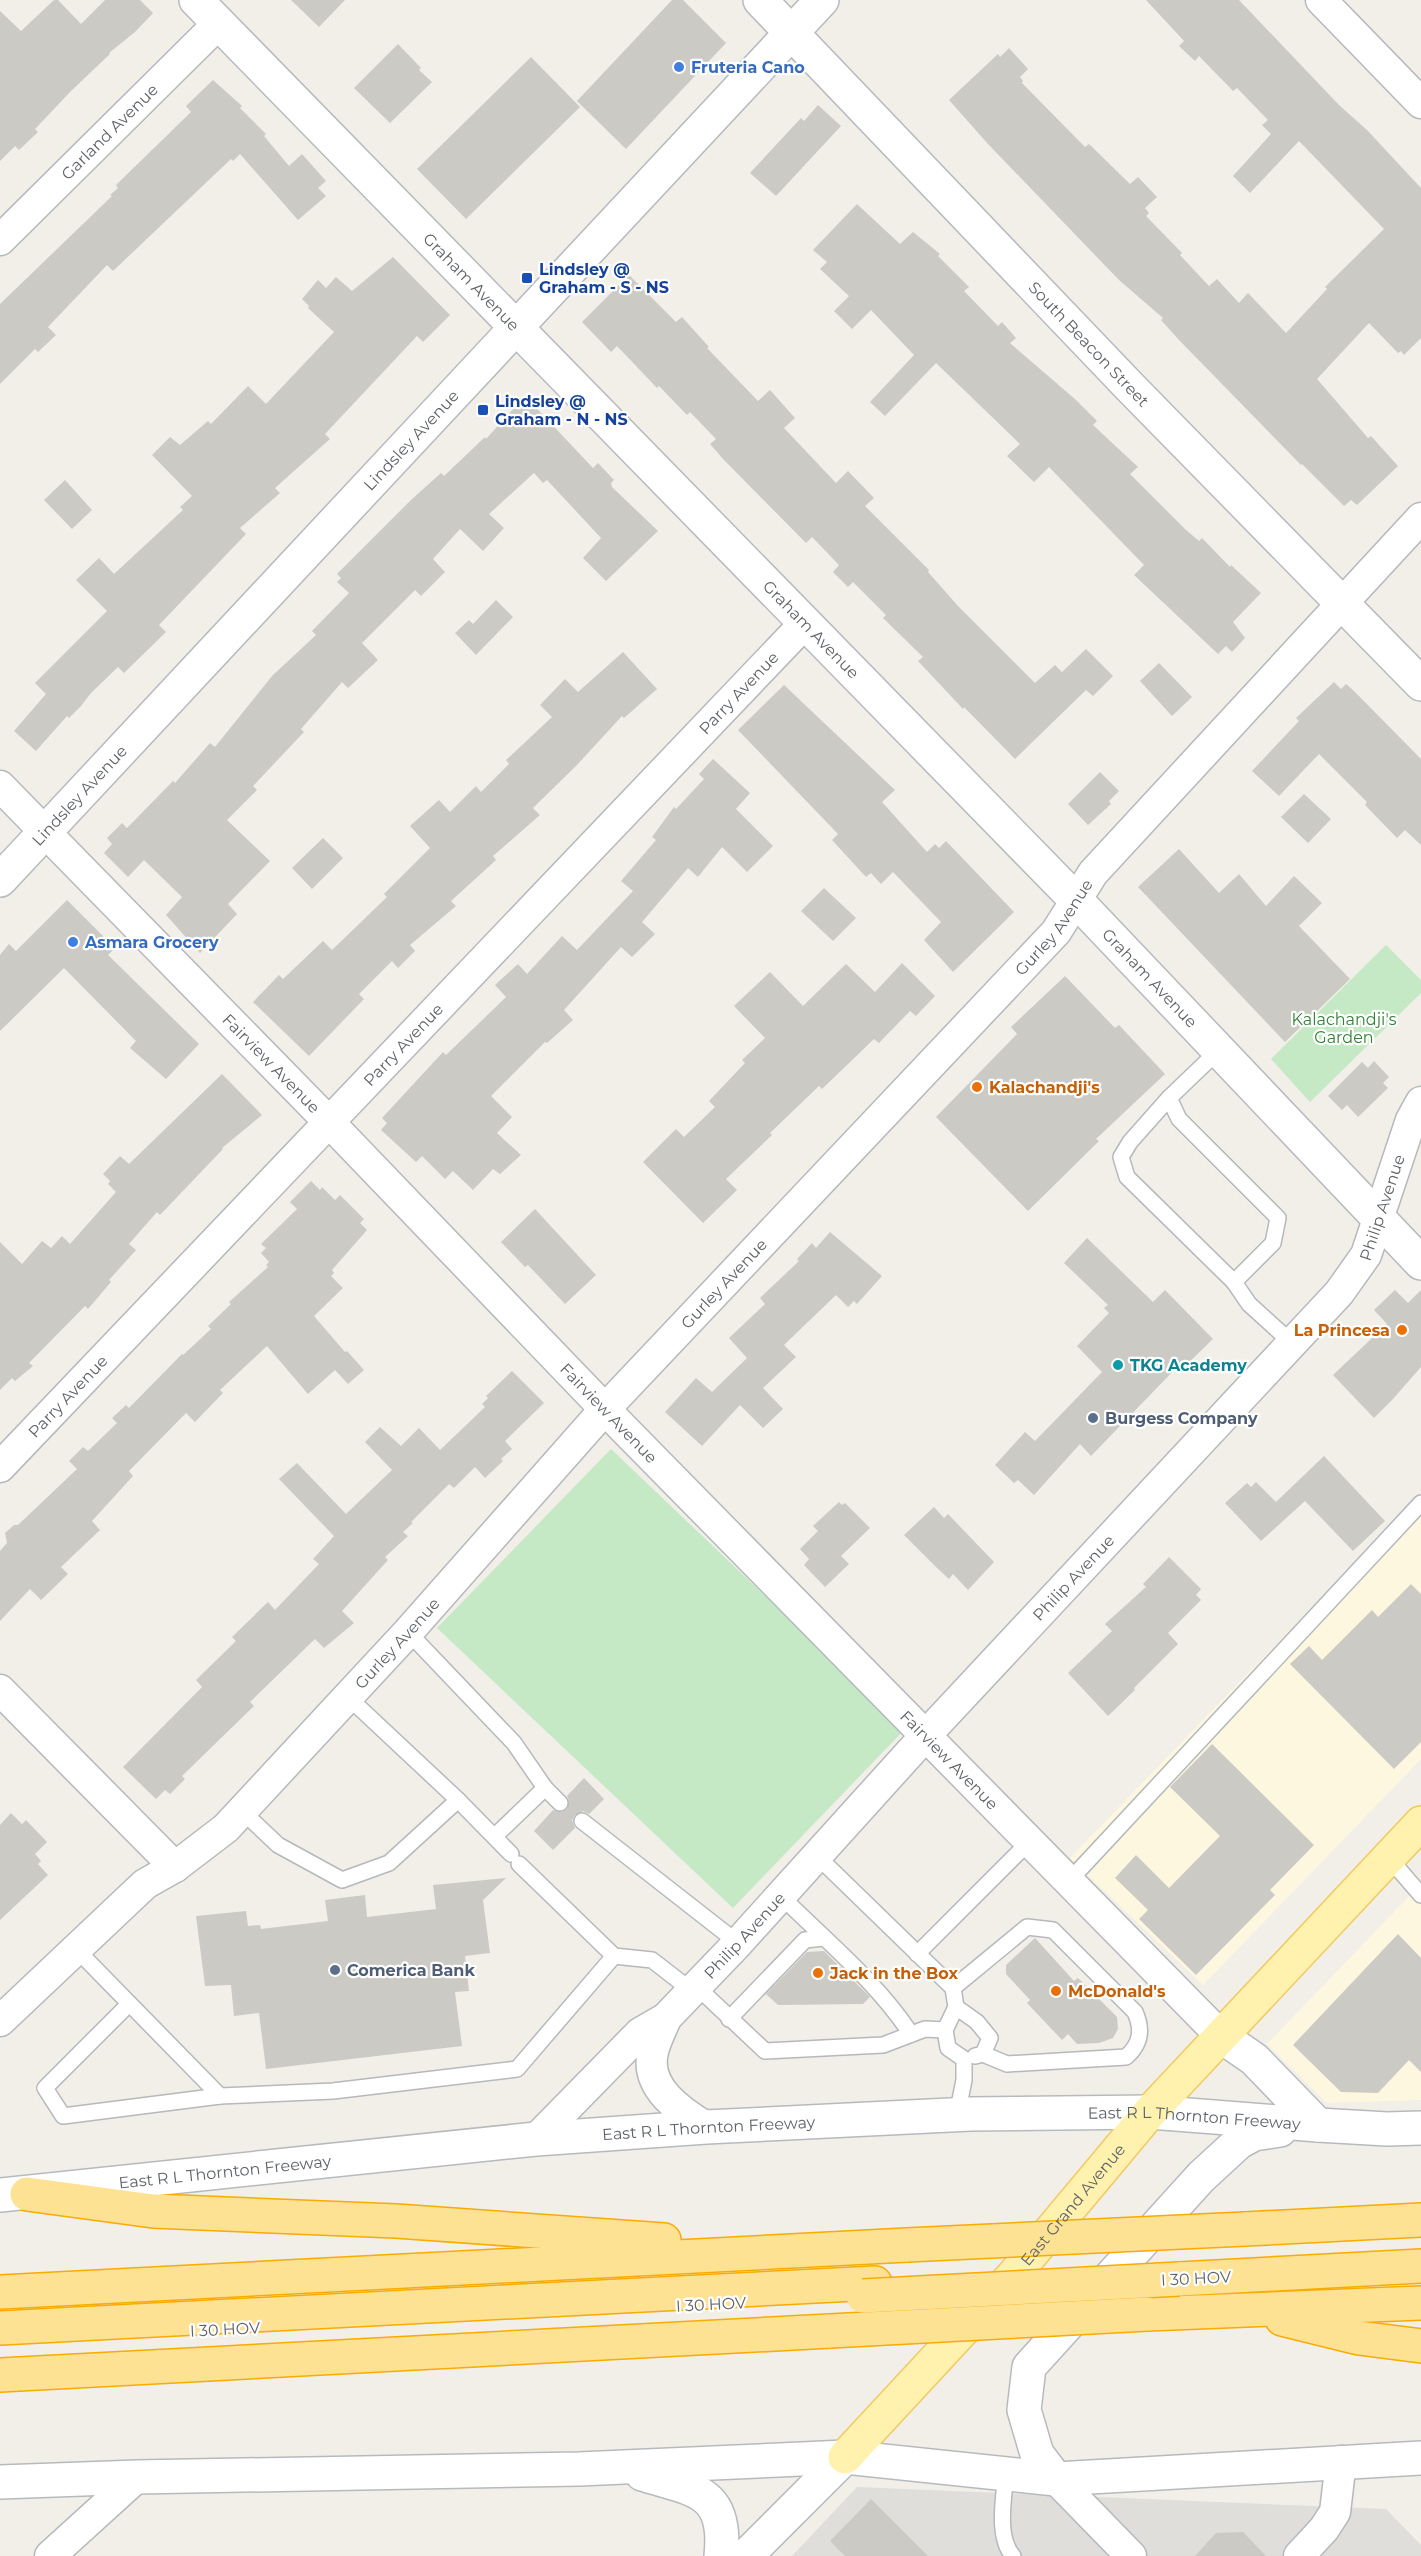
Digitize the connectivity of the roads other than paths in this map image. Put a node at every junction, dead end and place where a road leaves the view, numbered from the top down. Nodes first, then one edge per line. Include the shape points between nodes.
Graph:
1 (760, 0) edge
2 (822, 0) edge
3 (1321, 0) edge
4 (208, 11) edge
5 (792, 32) junction
6 (1421, 103) edge
7 (0, 240) edge
8 (515, 327) junction
9 (1421, 518) edge
10 (1341, 604) junction
11 (806, 621) junction
12 (1421, 684) edge
13 (0, 786) edge
14 (44, 832) junction
15 (0, 880) edge
16 (1076, 900) junction
17 (1218, 1050) junction
18 (1169, 1098) junction
19 (1421, 1102) edge
20 (328, 1121) junction
21 (1414, 1138) edge
22 (1378, 1216) junction
23 (1421, 1263) edge
24 (1234, 1282) junction
25 (1293, 1344) junction
26 (605, 1409) junction
27 (0, 1467) edge
28 (1421, 1503) edge
29 (408, 1632) junction
30 (0, 1690) edge
31 (348, 1697) junction
32 (926, 1735) junction
33 (545, 1788) junction
34 (458, 1800) junction
35 (560, 1803) dead end
36 (242, 1810) junction
37 (582, 1821) dead end
38 (1421, 1823) edge
39 (495, 1836) junction
40 (1030, 1841) junction
41 (817, 1856) junction
42 (1389, 1858) junction
43 (175, 1867) junction
44 (1069, 1881) junction
45 (1421, 1895) edge
46 (780, 1896) junction
47 (824, 1938) junction
48 (738, 1943) junction
49 (76, 1950) junction
50 (917, 1954) junction
51 (614, 1956) junction
52 (953, 1988) junction
53 (694, 1989) junction
54 (129, 2004) junction
55 (956, 2007) junction
56 (666, 2018) junction
57 (729, 2019) junction
58 (0, 2021) edge
59 (945, 2030) junction
60 (911, 2034) junction
61 (1222, 2037) junction
62 (983, 2054) junction
63 (964, 2059) junction
64 (220, 2096) junction
65 (1150, 2112) junction
66 (957, 2115) junction
67 (1318, 2125) junction
68 (706, 2127) junction
69 (1421, 2128) edge
70 (536, 2139) junction
71 (13, 2194) edge
72 (1421, 2220) edge
73 (809, 2250) junction
74 (1421, 2254) edge
75 (1421, 2266) edge
76 (1185, 2273) junction
77 (869, 2289) junction
78 (0, 2292) edge
79 (1421, 2304) edge
80 (1243, 2310) junction
81 (0, 2328) edge
82 (0, 2341) edge
83 (1421, 2346) edge
84 (0, 2375) edge
85 (845, 2457) junction
86 (1421, 2458) edge
87 (1341, 2461) junction
88 (620, 2467) junction
89 (1006, 2474) junction
90 (137, 2477) junction
91 (1056, 2479) junction
92 (0, 2482) edge
93 (1128, 2555) edge
94 (50, 2556) edge
95 (721, 2556) edge
96 (746, 2556) edge
97 (1013, 2556) edge
98 (1299, 2556) edge

1 - 5 street, South Beacon Street
2 - 5 street, Lindsley Avenue
3 - 6 street
4 - 7 street, Garland Avenue
4 - 8 street, Graham Avenue
5 - 8 street, Lindsley Avenue
5 - 10 street, South Beacon Street
8 - 11 street, Graham Avenue
8 - 14 street, Lindsley Avenue
9 - 10 street, Gurley Avenue
10 - 12 street, South Beacon Street
10 - 16 street, Gurley Avenue via 1093,873
11 - 16 street, Graham Avenue
11 - 20 street, Parry Avenue
13 - 14 street, Fairview Avenue
14 - 15 street, Lindsley Avenue
14 - 20 street, Fairview Avenue
16 - 17 street, Graham Avenue
16 - 26 street, Gurley Avenue via 1056,932
17 - 18 lane
17 - 22 street, Graham Avenue
18 - 24 lane via 1179,1119 1278,1218 1273,1243
18 - 24 lane via 1121,1157 1127,1177
19 - 21 street, Philip Avenue
20 - 26 street, Fairview Avenue
20 - 27 street, Parry Avenue
21 - 22 street, Philip Avenue
22 - 23 street, Graham Avenue
22 - 25 street, Philip Avenue via 1366,1255 1340,1293
24 - 25 lane via 1249,1304
25 - 32 street, Philip Avenue
26 - 29 street, Gurley Avenue
26 - 32 street, Fairview Avenue
28 - 44 lane
29 - 31 street, Gurley Avenue
29 - 33 lane via 514,1743
30 - 43 street
31 - 34 lane
31 - 36 street, Gurley Avenue
32 - 40 street, Fairview Avenue
32 - 41 street, Philip Avenue
33 - 35 lane
33 - 39 lane
34 - 36 lane via 388,1863 342,1880 278,1845
34 - 39 lane
36 - 43 street, Gurley Avenue via 226,1828
37 - 48 lane
38 - 42 main road, East Grand Avenue
39 - 51 lane
40 - 44 street, Fairview Avenue
40 - 50 lane
41 - 46 street, Philip Avenue
41 - 50 lane
42 - 45 lane
42 - 61 main road, East Grand Avenue
43 - 49 street, Gurley Avenue via 145,1884
44 - 61 street, Fairview Avenue
46 - 47 lane
46 - 48 street, Philip Avenue
47 - 57 lane via 805,1940
47 - 60 lane via 898,2013
48 - 53 street, Philip Avenue
49 - 54 lane
49 - 58 street, Gurley Avenue
50 - 52 lane
51 - 53 lane via 652,1960
51 - 64 lane via 516,2069 333,2091
52 - 55 lane
52 - 62 lane via 1027,1927 1053,1930 1136,2012 1140,2024 1136,2048 1126,2057 1007,2064
53 - 56 street, Philip Avenue
53 - 57 lane
54 - 64 lane
54 - 64 lane via 45,2088 63,2116
55 - 59 lane
55 - 62 lane via 978,2022 990,2038
56 - 68 street, Philip Avenue via 652,2053 659,2088 679,2111
56 - 70 street, Philip Avenue via 640,2033
57 - 60 lane via 765,2051 883,2045
59 - 60 lane via 925,2029
59 - 63 lane via 948,2048
61 - 65 main road, East Grand Avenue
61 - 67 street via 1254,2059
62 - 63 lane
63 - 66 lane
65 - 66 street, East R L Thornton Freeway
65 - 67 street, East R L Thornton Freeway
65 - 85 main road, East Grand Avenue via 1012,2277
66 - 68 street, East R L Thornton Freeway
67 - 69 street, East R L Thornton Freeway
67 - 91 street via 1254,2134 1239,2142 1201,2177 1029,2367 1024,2410 1037,2454
68 - 70 street, East R L Thornton Freeway
70 - 71 street, East R L Thornton Freeway
71 - 73 highway via 153,2211 396,2221
72 - 73 highway, bridge
73 - 78 highway
74 - 76 highway, I 30 HOV
75 - 76 highway, I 30 HOV
76 - 77 highway, I 30 HOV
77 - 81 highway, I 30 HOV
77 - 82 highway, I 30 HOV
79 - 80 highway
80 - 83 highway via 1359,2338
80 - 84 highway, bridge
85 - 88 street
85 - 89 street
85 - 96 street, East Grand Avenue
86 - 87 street
87 - 91 street
87 - 98 street via 1335,2512
88 - 90 street
88 - 95 street via 698,2492 711,2502 720,2517
89 - 91 street
89 - 97 lane via 1003,2522 1007,2549
90 - 92 street
90 - 94 street
91 - 93 street

